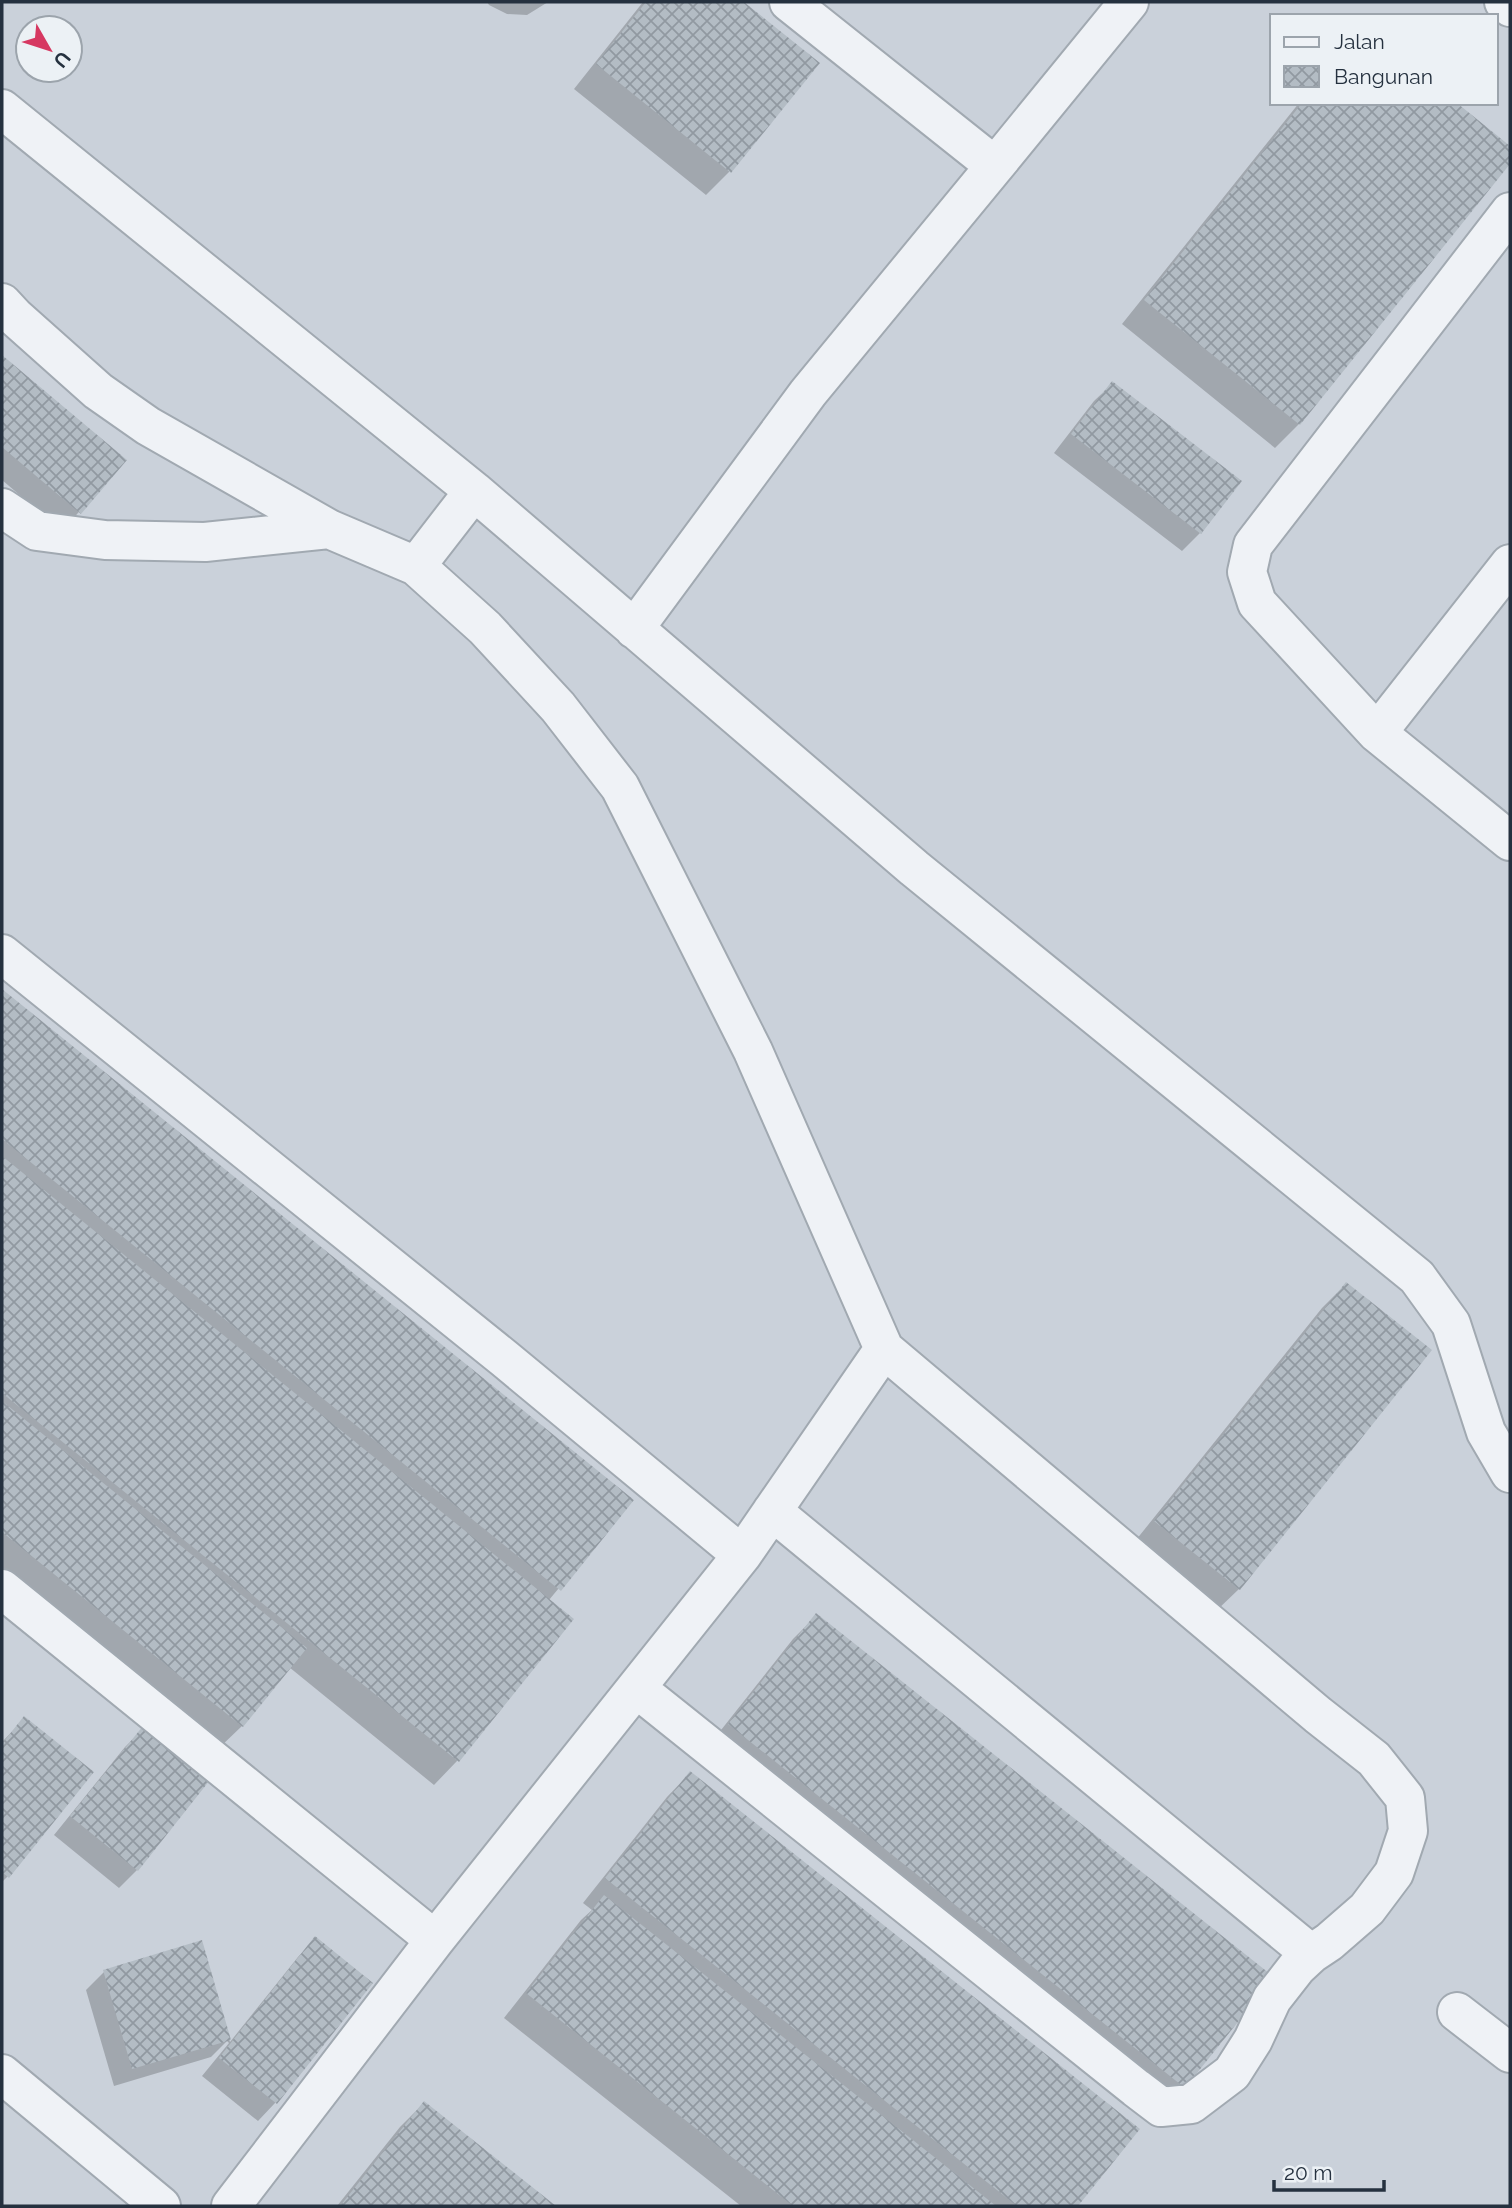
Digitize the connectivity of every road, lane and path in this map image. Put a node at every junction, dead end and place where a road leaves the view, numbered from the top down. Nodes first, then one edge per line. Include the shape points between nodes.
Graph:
1 (789, 2) edge
2 (1129, 2) edge
3 (1504, 2) edge
4 (1510, 7) edge
5 (2, 109) edge
6 (995, 166) junction
7 (1510, 212) edge
8 (2, 303) edge
9 (474, 491) junction
10 (2, 508) edge
11 (330, 529) junction
12 (1510, 564) edge
13 (416, 566) junction
14 (634, 629) junction
15 (1377, 733) junction
16 (1510, 841) edge
17 (2, 954) edge
18 (884, 1349) junction
19 (1510, 1473) edge
20 (772, 1511) junction
21 (742, 1555) junction
22 (2, 1589) edge
23 (636, 1688) junction
24 (435, 1940) junction
25 (1311, 1954) junction
26 (1457, 2012) dead end
27 (1510, 2053) edge
28 (2, 2074) edge
29 (161, 2206) edge
30 (231, 2206) edge

1 - 6 lane
2 - 6 lane
3 - 4 lane
5 - 9 lane
6 - 14 lane via 808,393
7 - 15 lane via 1253,545 1247,572 1257,603
8 - 11 lane via 98,391 138,419
9 - 13 lane
9 - 14 lane
10 - 11 lane via 37,531 105,540 205,542
11 - 13 lane
12 - 15 lane
13 - 18 lane via 485,628 558,707 620,787 752,1051
14 - 19 lane via 914,868 1417,1277 1451,1324 1486,1432
15 - 16 lane
17 - 21 lane
18 - 20 lane
18 - 25 lane via 1374,1759 1405,1798 1408,1831 1394,1873 1367,1909
20 - 21 lane
20 - 25 lane
21 - 23 lane
22 - 24 lane
23 - 24 lane
23 - 25 lane via 1161,2107 1191,2104 1232,2073 1272,1999
24 - 30 lane
26 - 27 lane
28 - 29 lane

